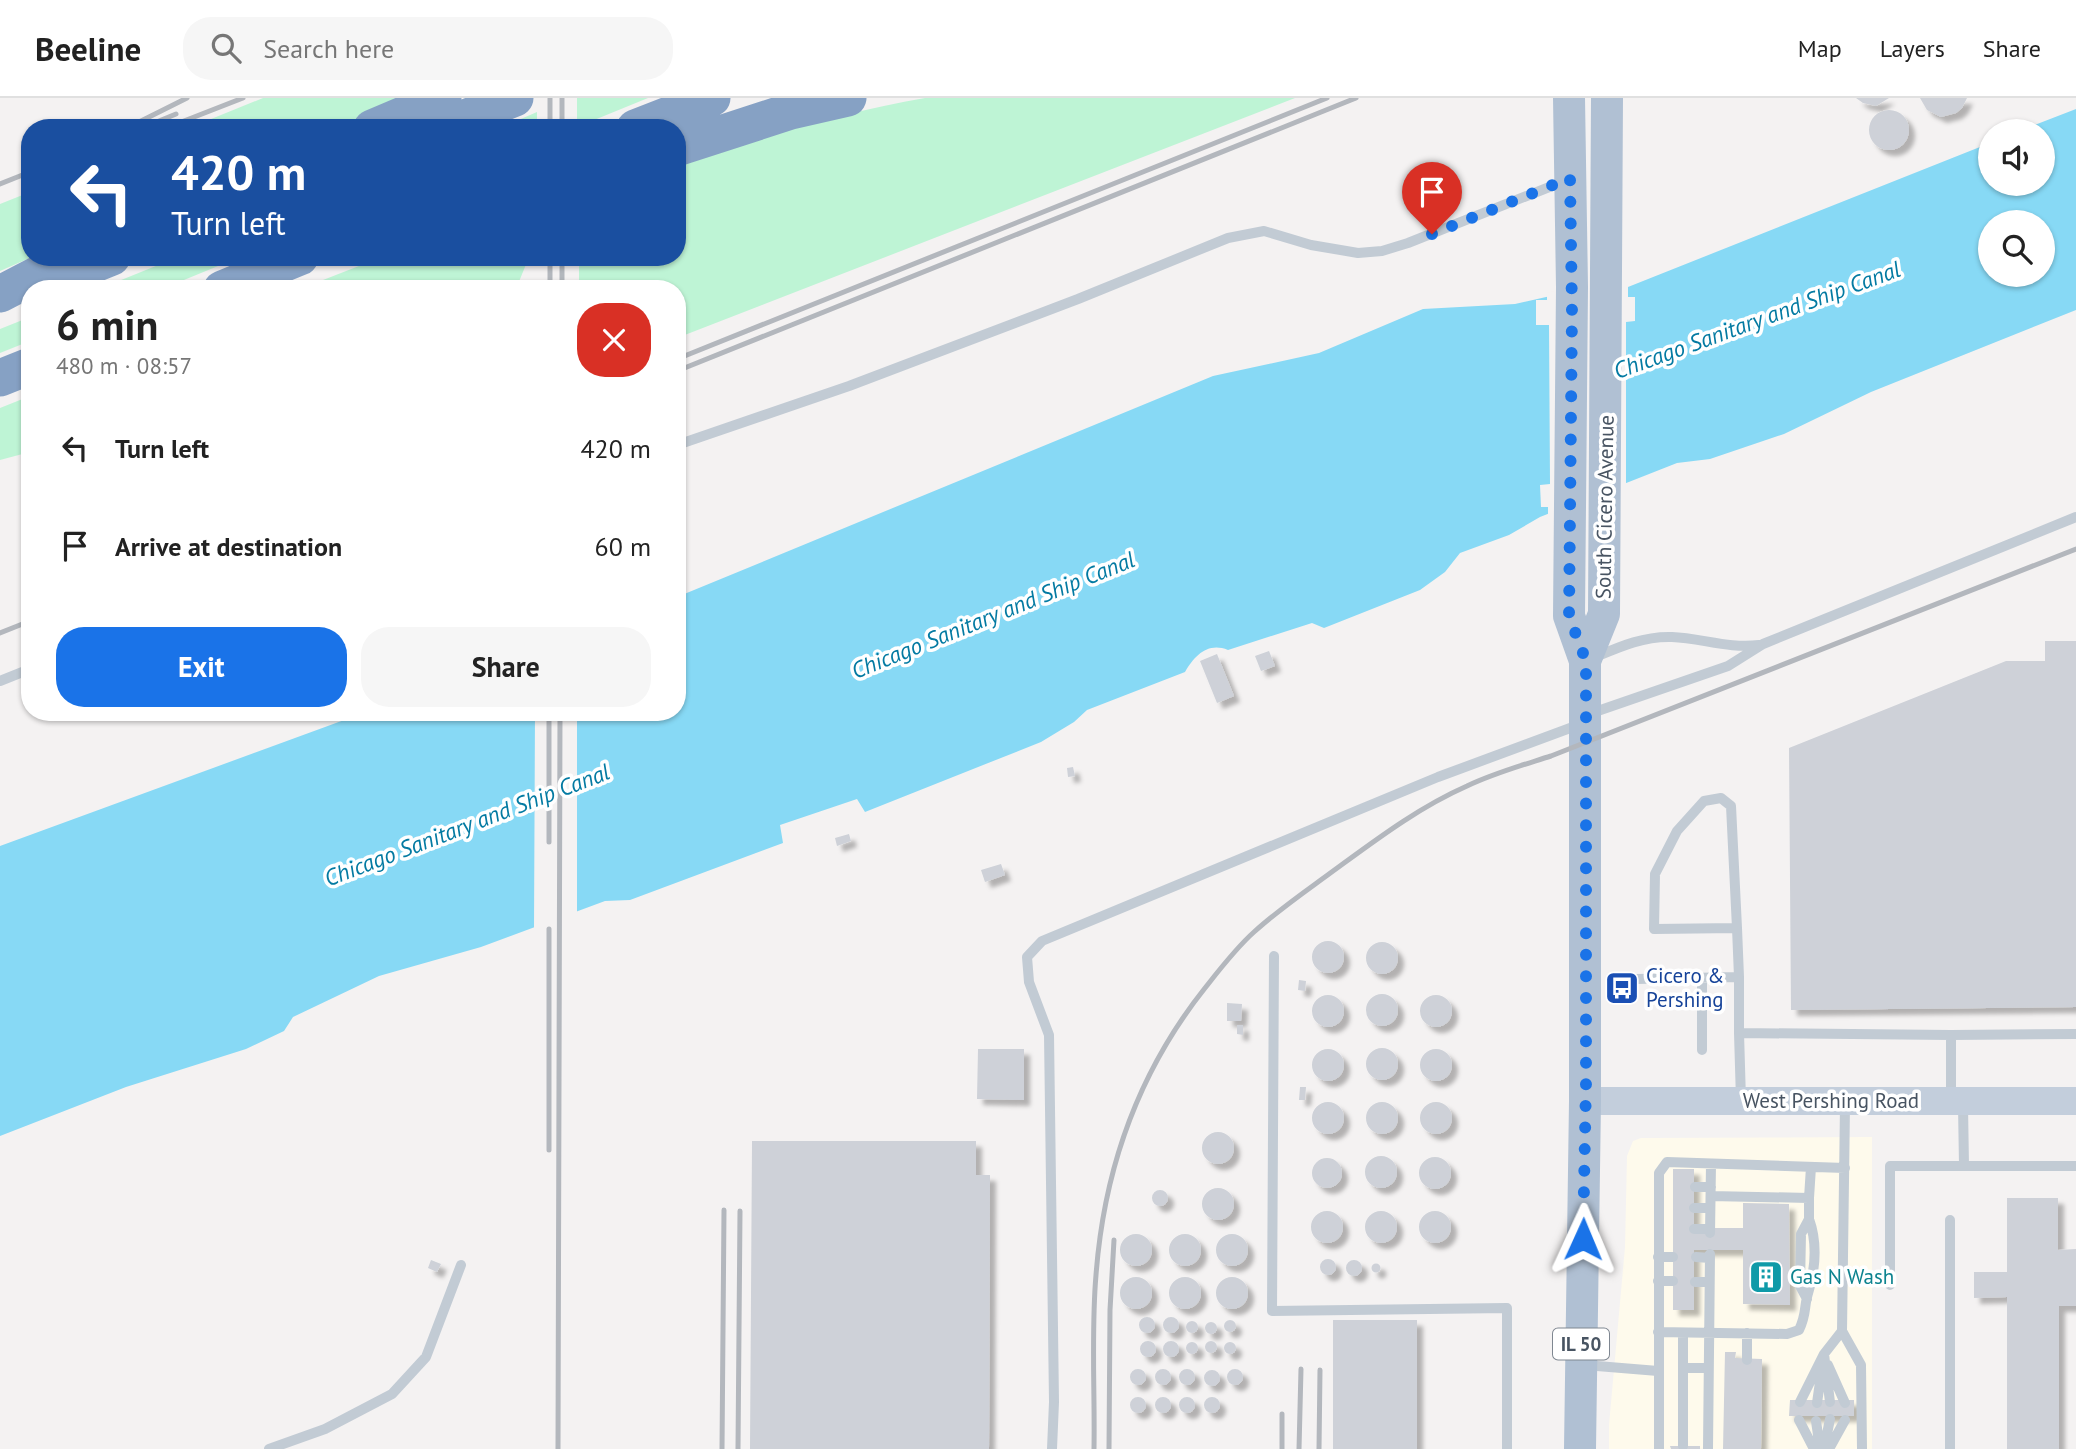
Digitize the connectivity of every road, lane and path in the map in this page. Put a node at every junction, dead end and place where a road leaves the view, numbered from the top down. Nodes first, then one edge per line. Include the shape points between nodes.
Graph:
1 (443, 98) edge
2 (712, 98) edge
3 (848, 98) edge
4 (1569, 98) edge
5 (1607, 98) edge
6 (502, 103) edge
7 (393, 119) edge
8 (462, 119) edge
9 (658, 119) edge
10 (686, 145) edge
11 (1570, 178) junction
12 (54, 266) edge
13 (89, 266) edge
14 (278, 266) edge
15 (27, 280) edge
16 (54, 280) edge
17 (244, 280) edge
18 (21, 283) edge
19 (21, 293) edge
20 (0, 294) edge
21 (0, 302) edge
22 (21, 370) edge
23 (0, 378) edge
24 (686, 442) edge
25 (2076, 517) edge
26 (1763, 644) junction
27 (1586, 661) junction
28 (21, 673) edge
29 (0, 681) edge
30 (1585, 719) junction
31 (1737, 928) junction
32 (1274, 956) dead end
33 (1739, 977) junction
34 (1702, 978) junction
35 (1636, 979) dead end
36 (1739, 1033) junction
37 (2076, 1034) edge
38 (1951, 1035) junction
39 (1702, 1050) dead end
40 (1585, 1101) junction
41 (1741, 1101) junction
42 (1845, 1101) junction
43 (1957, 1101) junction
44 (2076, 1101) edge
45 (1711, 1164) junction
46 (1964, 1166) junction
47 (2076, 1166) edge
48 (1811, 1167) junction
49 (1845, 1168) junction
50 (1659, 1187) junction
51 (1672, 1187) dead end
52 (1695, 1187) dead end
53 (1711, 1191) junction
54 (1809, 1198) junction
55 (1659, 1208) junction
56 (1672, 1208) dead end
57 (1694, 1208) dead end
58 (1710, 1208) junction
59 (1950, 1220) dead end
60 (1672, 1228) dead end
61 (1658, 1229) junction
62 (1694, 1229) dead end
63 (1658, 1257) junction
64 (1672, 1257) dead end
65 (1696, 1257) dead end
66 (461, 1265) dead end
67 (1658, 1281) junction
68 (1672, 1281) dead end
69 (1695, 1282) dead end
70 (1709, 1282) junction
71 (1890, 1284) dead end
72 (1842, 1331) junction
73 (1658, 1332) junction
74 (1683, 1333) junction
75 (1708, 1333) junction
76 (1747, 1334) junction
77 (1824, 1354) junction
78 (1747, 1360) dead end
79 (1581, 1364) junction
80 (1683, 1368) junction
81 (1708, 1368) junction
82 (1658, 1371) junction
83 (1800, 1402) dead end
84 (1830, 1402) dead end
85 (1845, 1402) dead end
86 (1817, 1403) dead end
87 (1830, 1419) dead end
88 (1800, 1420) dead end
89 (1845, 1420) dead end
90 (1816, 1421) dead end
91 (1683, 1446) dead end
92 (269, 1449) edge
93 (1052, 1449) edge
94 (1507, 1449) edge
95 (1580, 1449) edge
96 (1659, 1449) edge
97 (1708, 1449) edge
98 (1814, 1449) edge
99 (1824, 1449) edge
100 (1862, 1449) edge
101 (1950, 1449) edge

1 - 7 highway
2 - 9 highway
3 - 10 highway
4 - 11 main road, South Cicero Avenue / IL 50
5 - 27 main road, South Cicero Avenue / IL 50 via 1604,614
6 - 8 highway
11 - 24 lane via 1382,251 1334,250 1264,231 1228,238 849,386
11 - 27 main road, South Cicero Avenue / IL 50 via 1569,616
12 - 15 highway
13 - 16 highway
14 - 17 highway
18 - 20 highway
19 - 21 highway
22 - 23 highway
25 - 26 lane
26 - 27 lane via 1742,647 1650,638
26 - 30 lane via 1728,666
27 - 30 main road, South Cicero Avenue / IL 50
28 - 29 lane
30 - 40 main road, South Cicero Avenue / IL 50
30 - 93 lane via 1042,941 1027,957 1029,982 1049,1035
31 - 31 lane via 1654,929 1655,874 1677,831 1704,801 1721,798 1731,806
31 - 33 lane
32 - 94 lane via 1272,1311 1507,1308
33 - 34 lane
33 - 36 lane
34 - 35 lane
34 - 39 lane
36 - 38 lane
36 - 41 lane
37 - 38 lane
38 - 43 lane
40 - 41 main road, West Pershing Road
40 - 79 main road, South Cicero Avenue / IL 50
41 - 42 main road, West Pershing Road
42 - 43 main road, West Pershing Road
42 - 49 lane
43 - 44 main road, West Pershing Road
43 - 46 lane
45 - 48 lane
45 - 50 lane via 1667,1162 1659,1173
45 - 53 lane
46 - 47 lane
46 - 71 lane via 1890,1166
48 - 49 lane
48 - 54 lane
49 - 72 lane
50 - 51 lane
50 - 55 lane
52 - 53 lane
53 - 54 lane
53 - 58 lane
54 - 76 lane via 1814,1235 1806,1317 1799,1330 1787,1334
55 - 56 lane
55 - 61 lane
57 - 58 lane
58 - 62 lane via 1710,1231
59 - 101 lane
60 - 61 lane
61 - 63 lane
63 - 64 lane
63 - 67 lane
65 - 70 lane via 1710,1256
66 - 92 lane via 426,1357 392,1394 325,1429
67 - 68 lane
67 - 73 lane
69 - 70 lane
70 - 75 lane
72 - 77 lane
72 - 100 lane via 1861,1365
73 - 74 lane
73 - 82 lane
74 - 75 lane
74 - 80 lane
75 - 76 lane
75 - 81 lane
76 - 78 lane
77 - 83 lane
77 - 84 lane
77 - 85 lane
77 - 86 lane
79 - 82 lane
79 - 95 main road, South Cicero Avenue / IL 50
80 - 81 lane
80 - 91 lane
81 - 97 lane
82 - 96 lane
87 - 99 lane
88 - 98 lane
89 - 99 lane
90 - 99 lane

